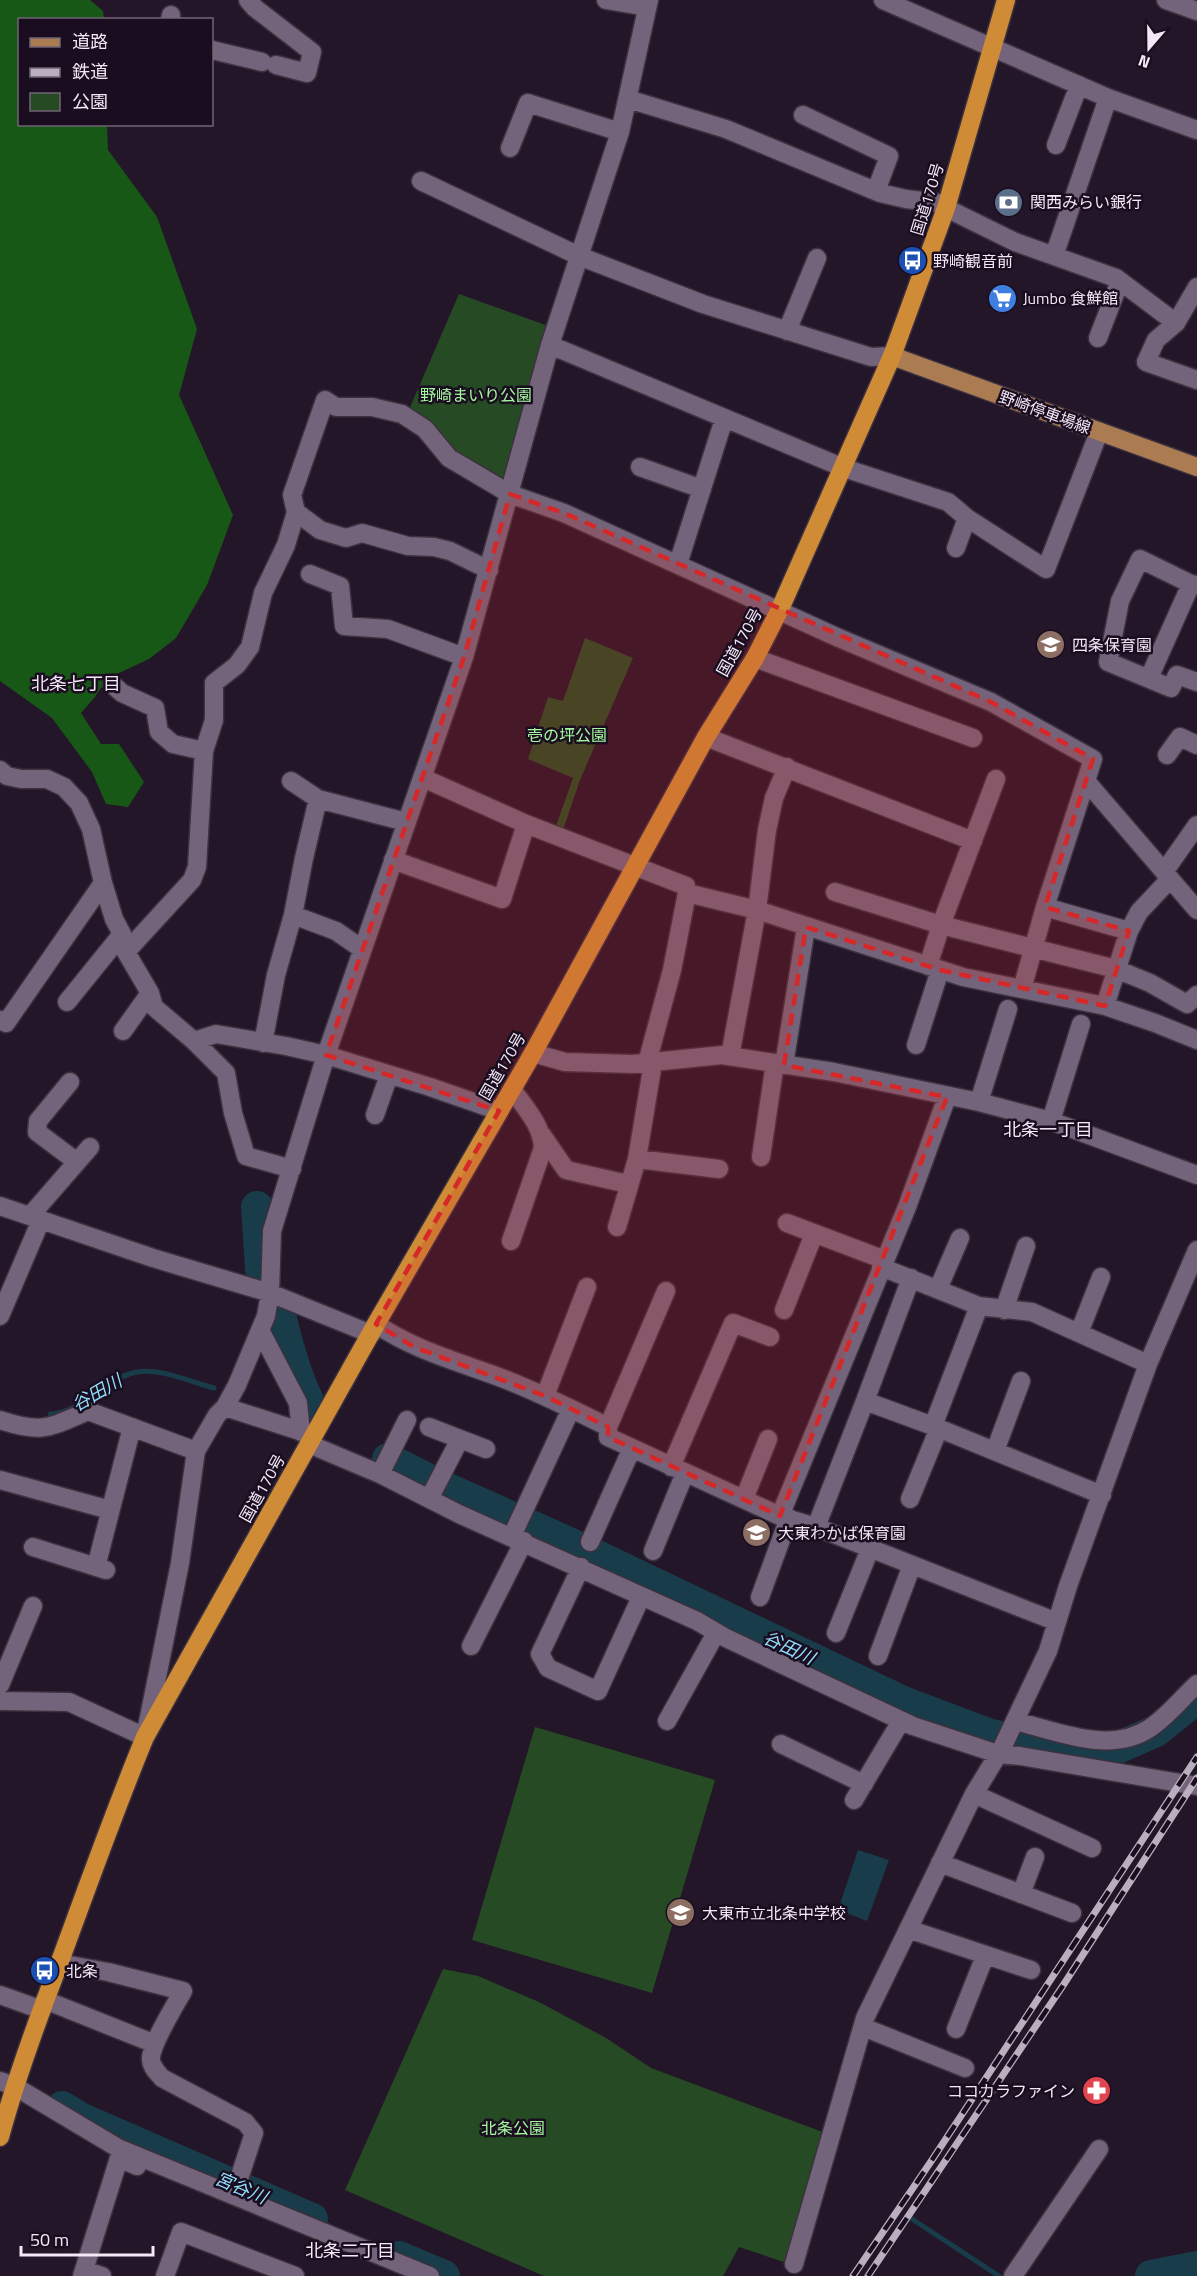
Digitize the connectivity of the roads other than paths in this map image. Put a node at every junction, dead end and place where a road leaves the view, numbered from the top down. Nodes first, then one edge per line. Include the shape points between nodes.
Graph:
1 (248, 0) edge
2 (606, 0) edge
3 (883, 0) edge
4 (1006, 0) edge
5 (1166, 0) edge
6 (647, 3) edge
7 (1197, 11) edge
8 (992, 46) junction
9 (213, 50) edge
10 (1079, 85) junction
11 (1108, 98) junction
12 (628, 99) junction
13 (803, 115) dead end
14 (1197, 130) edge
15 (620, 132) junction
16 (1056, 145) dead end
17 (510, 148) dead end
18 (422, 181) dead end
19 (876, 191) junction
20 (946, 206) junction
21 (579, 256) junction
22 (1054, 256) junction
23 (817, 258) dead end
24 (1120, 281) junction
25 (1197, 287) edge
26 (1176, 323) junction
27 (787, 331) junction
28 (1098, 338) dead end
29 (550, 345) junction
30 (892, 356) junction
31 (1197, 380) edge
32 (724, 419) junction
33 (1099, 432) junction
34 (640, 467) dead end
35 (1197, 467) edge
36 (844, 468) junction
37 (702, 489) junction
38 (510, 494) junction
39 (296, 512) junction
40 (967, 518) junction
41 (956, 548) dead end
42 (678, 564) junction
43 (489, 570) junction
44 (310, 574) dead end
45 (1194, 584) edge
46 (780, 609) junction
47 (464, 657) junction
48 (755, 658) junction
49 (1149, 678) junction
50 (1197, 682) edge
51 (112, 684) dead end
52 (706, 737) junction
53 (973, 738) dead end
54 (1197, 745) edge
55 (204, 751) junction
56 (1167, 755) dead end
57 (786, 767) junction
58 (0, 770) edge
59 (423, 778) junction
60 (996, 779) dead end
61 (291, 781) dead end
62 (1086, 781) junction
63 (318, 799) junction
64 (406, 822) junction
65 (526, 824) junction
66 (1195, 834) edge
67 (973, 841) junction
68 (393, 860) junction
69 (635, 867) junction
70 (1167, 875) junction
71 (103, 883) junction
72 (835, 892) dead end
73 (687, 893) junction
74 (1045, 907) junction
75 (757, 910) junction
76 (1197, 910) edge
77 (293, 915) junction
78 (941, 925) junction
79 (806, 927) junction
80 (1129, 931) junction
81 (122, 934) junction
82 (1034, 948) junction
83 (362, 949) junction
84 (126, 952) junction
85 (934, 968) junction
86 (1116, 969) junction
87 (1022, 989) junction
88 (150, 993) junction
89 (1197, 995) edge
90 (67, 1002) dead end
91 (1105, 1006) junction
92 (1008, 1009) dead end
93 (0, 1020) edge
94 (1081, 1024) dead end
95 (123, 1031) dead end
96 (1197, 1040) edge
97 (194, 1041) junction
98 (263, 1043) junction
99 (916, 1045) dead end
100 (533, 1053) junction
101 (326, 1055) junction
102 (730, 1056) junction
103 (650, 1063) junction
104 (779, 1064) junction
105 (389, 1076) junction
106 (70, 1082) dead end
107 (512, 1089) junction
108 (947, 1097) junction
109 (979, 1102) junction
110 (499, 1111) junction
111 (375, 1115) dead end
112 (1051, 1122) junction
113 (542, 1136) junction
114 (90, 1147) dead end
115 (761, 1157) dead end
116 (637, 1159) junction
117 (77, 1162) junction
118 (292, 1169) junction
119 (719, 1170) dead end
120 (1197, 1175) edge
121 (628, 1184) junction
122 (0, 1206) edge
123 (36, 1218) junction
124 (787, 1223) dead end
125 (616, 1227) dead end
126 (814, 1234) junction
127 (960, 1238) dead end
128 (511, 1241) dead end
129 (1026, 1246) dead end
130 (1197, 1250) edge
131 (883, 1263) junction
132 (1101, 1277) dead end
133 (911, 1278) junction
134 (587, 1287) dead end
135 (938, 1289) junction
136 (666, 1291) dead end
137 (270, 1293) junction
138 (979, 1306) junction
139 (784, 1310) dead end
140 (1004, 1310) junction
141 (0, 1316) edge
142 (374, 1329) junction
143 (260, 1330) junction
144 (1079, 1333) junction
145 (770, 1337) dead end
146 (1148, 1364) junction
147 (1021, 1381) dead end
148 (545, 1396) junction
149 (865, 1401) junction
150 (225, 1407) junction
151 (571, 1409) junction
152 (0, 1420) edge
153 (407, 1420) dead end
154 (429, 1427) dead end
155 (608, 1427) junction
156 (936, 1427) junction
157 (132, 1428) junction
158 (308, 1437) junction
159 (460, 1439) junction
160 (768, 1439) dead end
161 (632, 1448) junction
162 (486, 1449) dead end
163 (196, 1451) junction
164 (995, 1451) junction
165 (678, 1470) junction
166 (380, 1474) junction
167 (0, 1480) edge
168 (434, 1490) junction
169 (1102, 1495) junction
170 (744, 1499) junction
171 (910, 1499) dead end
172 (110, 1510) junction
173 (785, 1517) junction
174 (816, 1527) junction
175 (518, 1530) junction
176 (590, 1542) dead end
177 (33, 1547) dead end
178 (870, 1549) junction
179 (653, 1551) dead end
180 (912, 1565) junction
181 (580, 1567) junction
182 (641, 1597) junction
183 (760, 1597) dead end
184 (33, 1606) dead end
185 (1057, 1622) junction
186 (716, 1634) junction
187 (836, 1634) dead end
188 (471, 1646) dead end
189 (878, 1656) dead end
190 (1197, 1684) edge
191 (0, 1685) edge
192 (0, 1701) edge
193 (667, 1721) dead end
194 (901, 1721) junction
195 (145, 1737) junction
196 (1006, 1739) junction
197 (782, 1744) dead end
198 (1197, 1786) edge
199 (974, 1794) junction
200 (1092, 1848) dead end
201 (1035, 1857) dead end
202 (940, 1863) junction
203 (1021, 1894) junction
204 (1072, 1913) dead end
205 (908, 1929) junction
206 (985, 1956) junction
207 (59, 1963) junction
208 (1031, 1971) dead end
209 (0, 1995) edge
210 (44, 2005) junction
211 (862, 2027) junction
212 (956, 2030) dead end
213 (155, 2044) junction
214 (965, 2068) dead end
215 (7, 2084) edge
216 (53, 2122) dead end
217 (0, 2137) edge
218 (1099, 2149) dead end
219 (141, 2157) junction
220 (120, 2158) junction
221 (234, 2194) junction
222 (794, 2264) dead end
223 (83, 2273) edge
224 (102, 2276) edge
225 (165, 2276) edge
226 (295, 2276) edge
227 (430, 2276) edge
228 (1013, 2276) edge

1 - 9 street via 312,52 307,73
2 - 6 street
3 - 8 street
4 - 8 highway, 国道170号
5 - 7 street
6 - 12 street
8 - 10 street
8 - 20 highway, 国道170号
10 - 11 street
10 - 16 street
11 - 14 street
11 - 22 street
12 - 15 street
12 - 19 street via 726,129
13 - 19 street via 889,156
15 - 17 street via 528,103
15 - 21 street
18 - 21 street
19 - 20 street
20 - 22 street via 1015,242
20 - 30 highway, 国道170号
21 - 27 street via 703,304
21 - 29 street
22 - 24 street
23 - 27 street
24 - 26 street
24 - 28 street
25 - 26 street
26 - 31 street via 1156,340 1146,362
27 - 30 street via 871,357
29 - 32 street
29 - 38 street
30 - 33 main road, 野崎停車場線
30 - 36 highway, 国道170号
32 - 36 street
32 - 37 street
33 - 35 main road, 野崎停車場線
33 - 40 street via 1046,569
34 - 37 street
36 - 40 street via 948,502
36 - 46 highway, 国道170号
37 - 42 street
38 - 39 street via 449,458 425,429 402,414 372,407 336,406 325,399 292,495
38 - 42 street via 564,513
38 - 43 street
39 - 43 street via 320,530 346,538 362,533 408,546 450,551
39 - 55 street via 263,593 250,647 237,665 214,683 214,720
40 - 41 street
42 - 46 street
43 - 47 street
44 - 47 street via 340,586 344,626 388,629
45 - 49 street
45 - 49 street via 1140,559 1120,601 1108,662
46 - 48 highway, 国道170号
46 - 62 street via 991,702 1093,759
47 - 59 street
48 - 52 highway, 国道170号
48 - 53 street
49 - 50 street via 1171,688 1177,675
51 - 55 street via 155,708 159,732 173,744
52 - 57 street
52 - 69 highway, 国道170号
54 - 56 street via 1180,737
55 - 84 street via 197,867 192,880
57 - 67 street
57 - 75 street via 767,830
58 - 71 street via 21,779 47,778 64,787 79,803 91,829
59 - 64 street
59 - 65 street
60 - 67 street
61 - 63 street
62 - 70 street
62 - 74 street
63 - 64 street
63 - 77 street
64 - 68 street
65 - 68 street via 502,899
65 - 69 street
66 - 70 street
67 - 78 street
68 - 83 street
69 - 73 street via 686,886
69 - 100 highway, 国道170号
70 - 76 street
70 - 80 street
71 - 81 street
71 - 93 street via 6,1023
72 - 78 street
73 - 75 street
73 - 103 street
74 - 80 street
74 - 82 street
75 - 79 street
75 - 102 street
77 - 83 street via 336,931
77 - 98 street
78 - 82 street
78 - 85 street
79 - 85 street
79 - 104 street
80 - 86 street
81 - 84 street
81 - 90 street
82 - 86 street
82 - 87 street
83 - 101 street
84 - 88 street
85 - 87 street
85 - 99 street
86 - 89 street via 1187,1004
86 - 91 street
87 - 91 street
88 - 95 street
88 - 97 street via 154,1007
91 - 96 street
92 - 109 street
94 - 112 street
97 - 98 street via 216,1034
97 - 118 street via 226,1073 246,1156
98 - 101 street
100 - 103 street via 565,1062
100 - 107 highway, 国道170号
101 - 105 street
101 - 118 street
102 - 103 street
102 - 104 street
103 - 116 street
104 - 108 street
104 - 115 street
105 - 110 street
105 - 111 street
106 - 117 street via 39,1121 37,1132
107 - 110 highway, 国道170号
107 - 113 street
108 - 109 street
108 - 131 street
109 - 112 street
110 - 142 highway, 国道170号
112 - 120 street
113 - 121 street via 566,1170
113 - 128 street via 543,1148
114 - 117 street
116 - 119 street
116 - 121 street
117 - 123 street
118 - 137 street via 272,1231
121 - 125 street
122 - 123 street
123 - 137 street
123 - 141 street
124 - 126 street
126 - 131 street
126 - 139 street
127 - 135 street
129 - 140 street
130 - 146 street
131 - 133 street
131 - 173 street
132 - 144 street
133 - 135 street
133 - 149 street
134 - 148 street
135 - 138 street
136 - 155 street
137 - 142 street
137 - 143 street
138 - 140 street
138 - 156 street
140 - 144 street via 1032,1312
142 - 148 street
142 - 158 highway, 国道170号
143 - 150 street
143 - 158 street via 298,1403
144 - 146 street
145 - 165 street via 733,1323
146 - 169 street
147 - 164 street
148 - 151 street
149 - 156 street
149 - 174 street
150 - 158 street
150 - 163 street
151 - 155 street
151 - 175 street
152 - 157 street via 26,1428 47,1428 88,1411
153 - 166 street
154 - 159 street
155 - 161 street via 608,1437
156 - 164 street
156 - 171 street
157 - 163 street
157 - 172 street
158 - 166 street
158 - 195 highway, 国道170号
159 - 162 street
159 - 168 street
160 - 170 street
161 - 165 street
161 - 176 street
163 - 195 street via 180,1563
164 - 169 street
165 - 170 street
165 - 179 street
166 - 168 street
167 - 172 street
168 - 175 street
169 - 185 street
170 - 173 street
172 - 177 street via 102,1569
173 - 174 street
173 - 183 street
174 - 178 street
175 - 181 street
175 - 188 street
178 - 180 street
178 - 187 street
180 - 185 street
180 - 189 street
181 - 182 street
181 - 182 street via 540,1654 548,1668 598,1691
182 - 186 street via 697,1621
184 - 191 street
185 - 196 street via 1048,1651
186 - 193 street
186 - 194 street
190 - 196 street via 1150,1728 1127,1739
192 - 195 street via 69,1702
194 - 196 street via 965,1745
194 - 197 street via 859,1792
195 - 207 highway, 国道170号
196 - 198 street via 1020,1755
196 - 199 street
199 - 200 street
199 - 202 street
201 - 203 street
202 - 203 street
202 - 205 street
203 - 204 street
205 - 206 street
205 - 211 street
206 - 208 street
206 - 212 street
207 - 210 highway, 国道170号
207 - 213 street via 183,1991
209 - 210 street
210 - 213 street
210 - 215 highway, 国道170号
211 - 214 street
211 - 222 street
213 - 221 street via 153,2068 162,2078 245,2122 254,2133
215 - 217 highway, 国道170号
215 - 219 street
216 - 220 street
218 - 228 street
219 - 220 street via 138,2166
219 - 221 street
220 - 223 street
221 - 227 street
223 - 224 street
225 - 226 street via 181,2232

